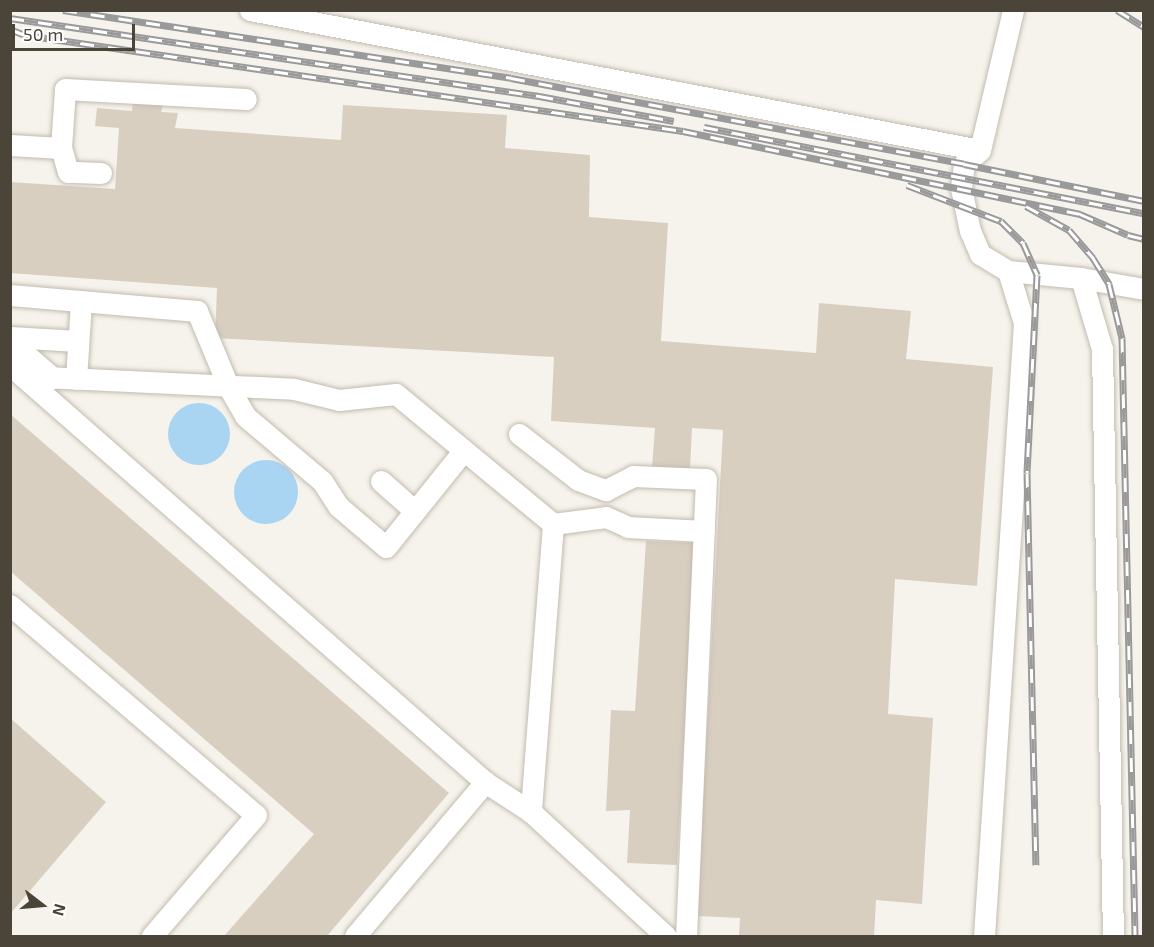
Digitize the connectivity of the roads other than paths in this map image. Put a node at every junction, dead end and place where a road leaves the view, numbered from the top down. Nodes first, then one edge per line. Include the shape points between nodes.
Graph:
1 (250, 10) edge
2 (1013, 10) edge
3 (246, 99) dead end
4 (10, 145) edge
5 (61, 148) junction
6 (980, 150) junction
7 (101, 174) dead end
8 (1008, 271) junction
9 (1081, 278) junction
10 (1142, 290) edge
11 (10, 295) edge
12 (81, 301) junction
13 (10, 339) edge
14 (78, 341) junction
15 (17, 371) edge
16 (54, 378) junction
17 (76, 379) junction
18 (228, 386) junction
19 (519, 435) dead end
20 (464, 450) junction
21 (381, 481) dead end
22 (606, 490) junction
23 (415, 511) junction
24 (606, 517) junction
25 (553, 524) junction
26 (704, 531) junction
27 (10, 605) edge
28 (485, 782) junction
29 (531, 812) junction
30 (152, 936) edge
31 (355, 936) edge
32 (666, 936) edge
33 (686, 936) edge
34 (984, 936) edge
35 (1113, 936) edge

1 - 6 street
2 - 6 street
3 - 5 street via 65,88
4 - 5 street
5 - 7 street via 68,172
6 - 8 street via 964,164 963,205 980,254
8 - 9 street
8 - 34 street via 1024,323
9 - 10 street
9 - 35 street via 1102,349
11 - 12 street
12 - 14 street
12 - 18 street via 197,311
13 - 14 street
13 - 16 street
14 - 17 street
15 - 16 street
15 - 28 street
16 - 17 street
17 - 18 street
18 - 20 street via 294,389 339,399 396,394
18 - 23 street via 245,416 322,481 338,506 386,547
19 - 22 street via 578,480
20 - 23 street
20 - 25 street
21 - 23 street
22 - 24 street
22 - 26 street via 633,476 706,479
24 - 25 street
24 - 26 street via 628,527
25 - 29 street
26 - 33 street
27 - 30 street via 256,815
28 - 29 street
28 - 31 street
29 - 32 street

